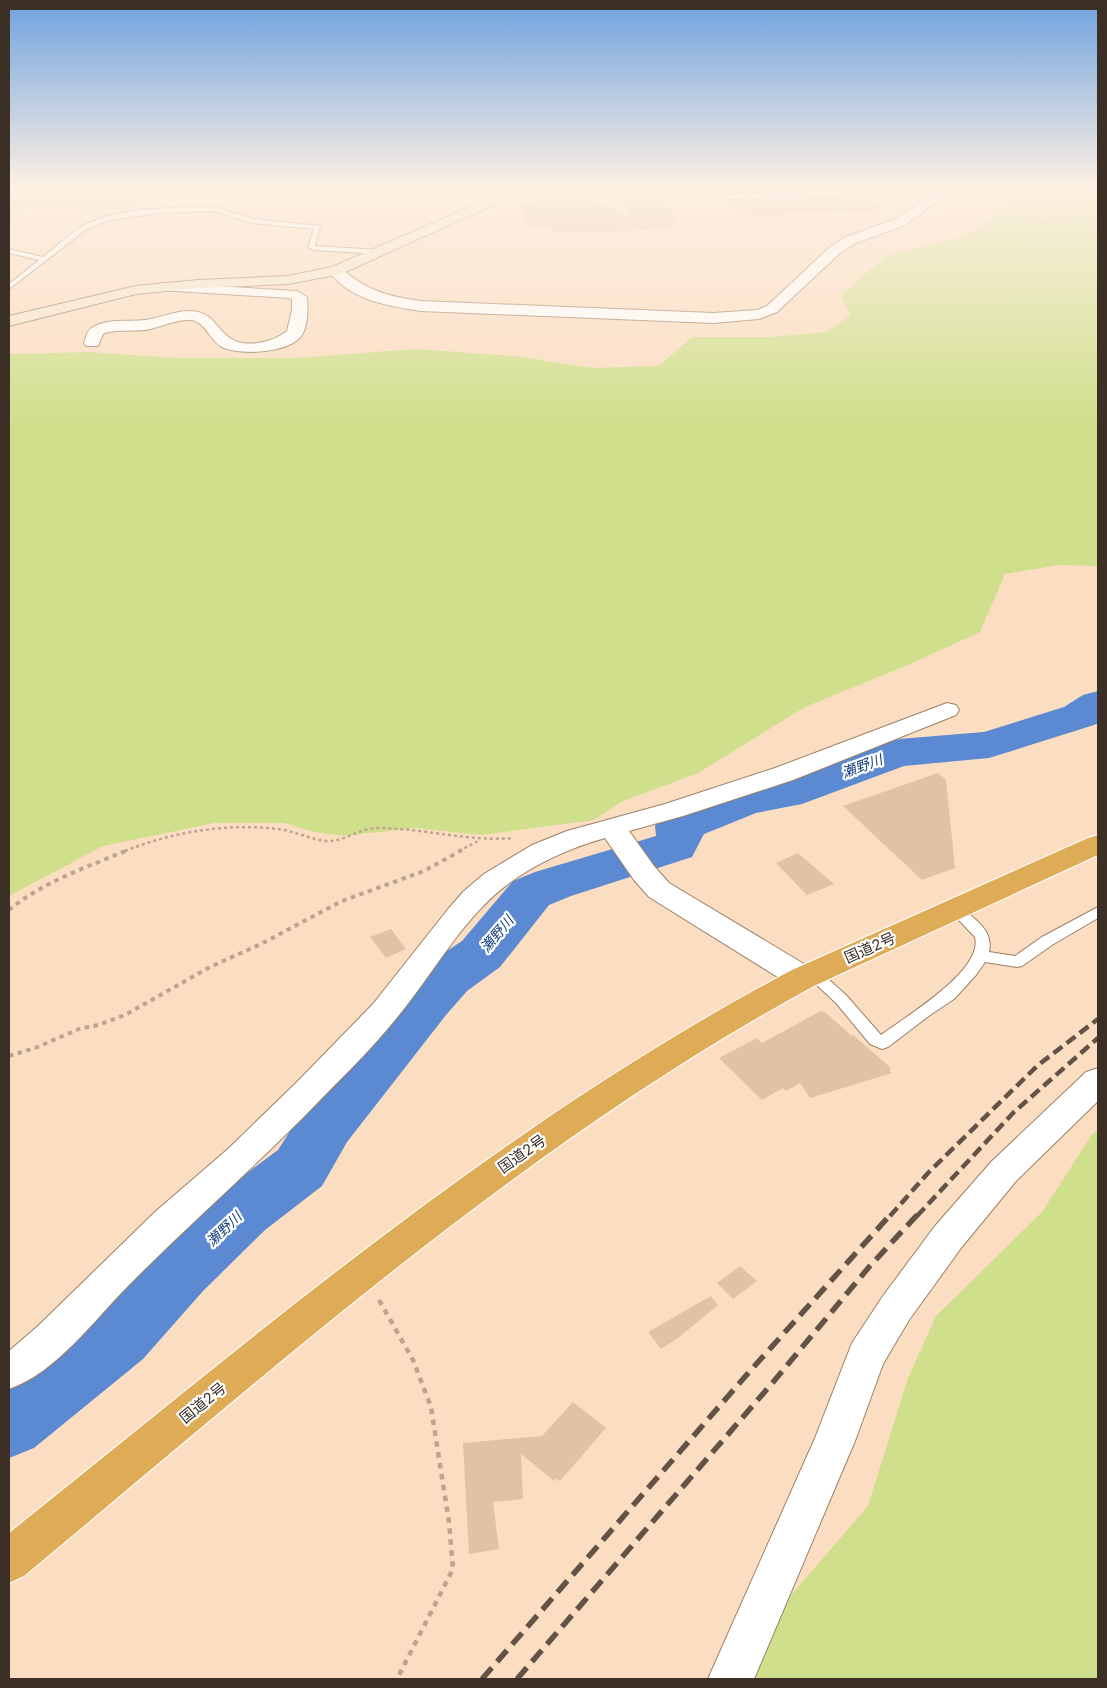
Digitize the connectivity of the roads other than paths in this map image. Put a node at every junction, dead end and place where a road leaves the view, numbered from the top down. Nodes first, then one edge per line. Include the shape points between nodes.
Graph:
1 (36, 266) edge
2 (349, 266) edge
3 (818, 266) edge
4 (336, 272) junction
5 (9, 287) edge
6 (164, 287) junction
7 (9, 321) edge
8 (92, 343) dead end
9 (948, 710) dead end
10 (614, 829) dead end
11 (1098, 844) edge
12 (955, 910) junction
13 (1098, 912) edge
14 (981, 956) junction
15 (808, 976) junction
16 (1098, 1081) edge
17 (9, 1371) edge
18 (9, 1561) edge
19 (730, 1679) edge

1 - 5 lane
2 - 4 street
3 - 4 street via 772,309 746,316 713,318 421,306 374,298 346,282
4 - 6 street via 288,280
6 - 7 street via 106,296
6 - 8 street via 292,294 299,297 300,302 295,333 280,343 244,347 227,344 206,321 190,315 103,328 96,331
9 - 17 street via 775,777 578,837 542,851 494,881 459,916 384,1012 310,1090 240,1159 169,1222 52,1338 23,1364
10 - 15 street via 659,890
11 - 12 highway, 国道2号
12 - 14 lane via 982,935
12 - 15 highway, 国道2号
13 - 14 lane via 1017,962
14 - 15 lane via 949,994 882,1043 841,999
15 - 18 highway, 国道2号 via 622,1084 471,1189 362,1272
16 - 19 street via 991,1185 896,1308 866,1356 834,1441

